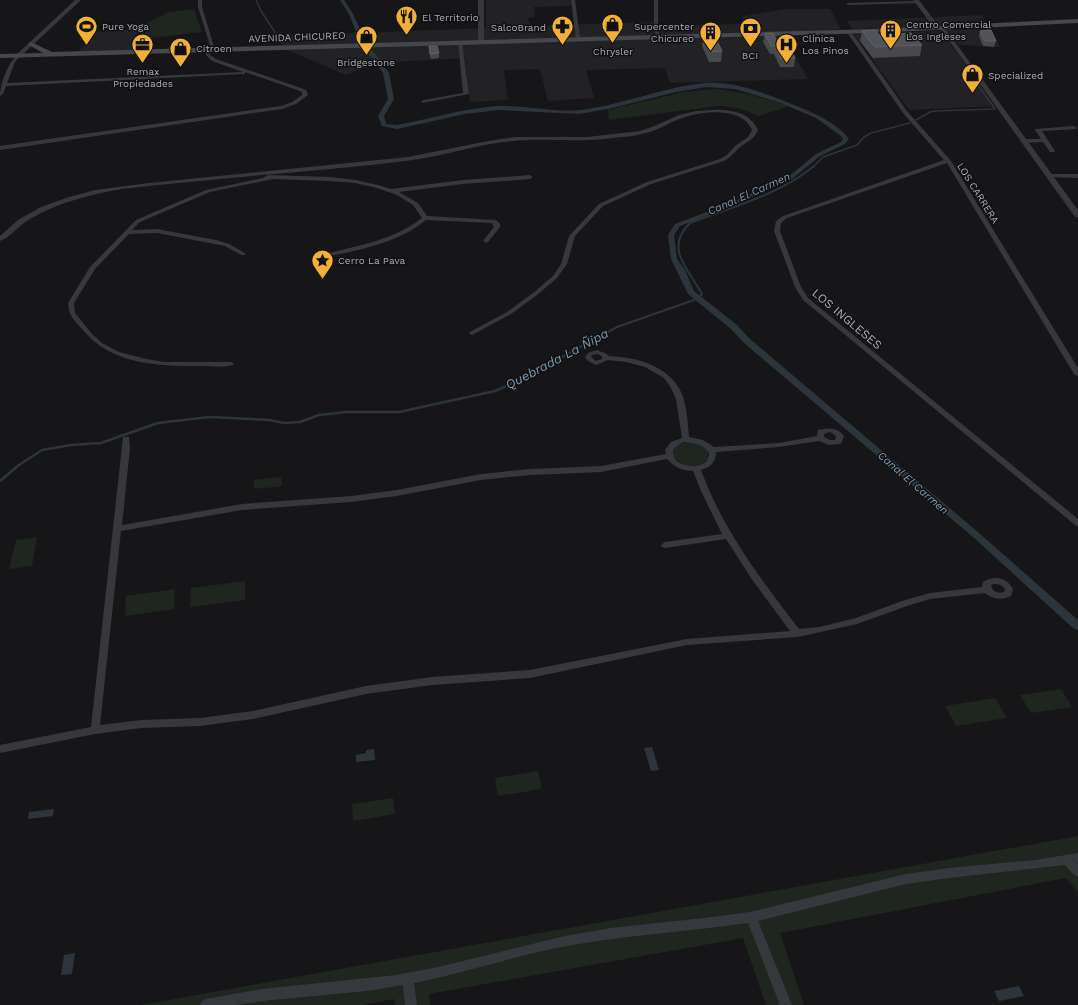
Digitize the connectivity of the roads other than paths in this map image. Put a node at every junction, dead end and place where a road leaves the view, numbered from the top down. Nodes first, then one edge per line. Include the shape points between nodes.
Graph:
1 (78, 0) edge
2 (200, 0) edge
3 (481, 0) edge
4 (573, 0) edge
5 (656, 0) edge
6 (886, 1) edge
7 (917, 1) edge
8 (848, 4) dead end
9 (1078, 20) edge
10 (940, 28) junction
11 (848, 31) junction
12 (721, 35) junction
13 (658, 36) junction
14 (595, 38) junction
15 (578, 39) junction
16 (460, 42) junction
17 (482, 42) junction
18 (31, 47) junction
19 (210, 49) junction
20 (54, 54) junction
21 (0, 56) edge
22 (18, 56) junction
23 (247, 72) junction
24 (1, 90) edge
25 (424, 102) dead end
26 (1074, 128) dead end
27 (1045, 140) junction
28 (1024, 141) junction
29 (0, 148) edge
30 (1052, 150) dead end
31 (948, 161) junction
32 (230, 176) junction
33 (1050, 176) junction
34 (1075, 176) edge
35 (273, 177) junction
36 (530, 177) dead end
37 (1078, 182) edge
38 (389, 191) junction
39 (1078, 216) edge
40 (425, 218) junction
41 (129, 232) junction
42 (0, 239) edge
43 (486, 241) dead end
44 (243, 254) dead end
45 (331, 254) dead end
46 (472, 332) dead end
47 (606, 358) dead end
48 (232, 364) dead end
49 (1078, 374) edge
50 (820, 438) dead end
51 (126, 439) dead end
52 (686, 440) junction
53 (712, 450) junction
54 (669, 456) junction
55 (696, 468) junction
56 (1078, 523) edge
57 (118, 529) junction
58 (729, 536) junction
59 (665, 545) dead end
60 (987, 590) dead end
61 (798, 634) junction
62 (95, 730) junction
63 (0, 749) edge
64 (1073, 859) edge
65 (1078, 872) edge
66 (751, 917) junction
67 (408, 979) junction
68 (206, 1005) edge
69 (411, 1005) edge
70 (786, 1005) edge

1 - 18 street
2 - 19 street
3 - 17 street
4 - 15 street
5 - 13 street
6 - 7 street
6 - 8 street
7 - 10 street
9 - 10 main road, AVENIDA CHICUREO
10 - 11 main road, AVENIDA CHICUREO
10 - 28 street
11 - 12 main road, AVENIDA CHICUREO
11 - 31 street, LOS CARRERA via 904,112
12 - 13 main road, AVENIDA CHICUREO
12 - 14 main road, AVENIDA CHICUREO via 652,40
13 - 14 main road, AVENIDA CHICUREO
14 - 15 main road, AVENIDA CHICUREO
15 - 17 main road, AVENIDA CHICUREO
16 - 17 main road, AVENIDA CHICUREO
16 - 19 main road, AVENIDA CHICUREO
16 - 25 street via 466,94
18 - 20 main road
18 - 22 street
19 - 20 main road, AVENIDA CHICUREO
19 - 23 street via 208,55 214,60
20 - 22 main road, AVENIDA CHICUREO
21 - 22 main road, AVENIDA CHICUREO
22 - 24 street
23 - 24 street
23 - 29 street via 299,89 304,91 305,95 294,103 282,107
26 - 27 street via 1038,130
27 - 28 street
27 - 30 street
28 - 33 street
31 - 49 street, LOS CARRERA
31 - 56 street, LOS INGLESES via 785,217 778,222 776,229 805,299
32 - 35 street
32 - 42 street via 124,187 86,194 53,205 24,220
32 - 46 street via 432,156 474,145 515,139 623,135 654,130 680,116 705,112 724,111 737,114 754,126 753,137 722,160 649,183 601,205 572,236 564,264 556,277 514,310
33 - 34 street
33 - 39 street
34 - 37 street
35 - 38 street via 344,180
35 - 41 street via 223,187 192,197 138,222
36 - 38 street
38 - 40 street via 411,202
40 - 43 street via 494,221 497,227
40 - 45 street via 419,224 388,239
41 - 44 street via 156,231 216,242
41 - 48 street via 88,273 71,303 72,313 78,321 100,344 132,358 175,365
47 - 52 street via 642,364 668,380 678,394
50 - 53 street
51 - 57 street
52 - 53 street via 701,442
52 - 54 street via 674,444 669,450
53 - 55 street via 713,457 710,463
54 - 55 street via 682,466
54 - 57 street via 601,469 481,477 351,499 242,507
55 - 58 street via 709,500
57 - 62 street
58 - 59 street
58 - 61 street via 756,579
60 - 61 street via 930,596 846,624
61 - 62 street via 688,642 530,674 388,687 234,718
62 - 63 street
64 - 65 street
64 - 66 street via 904,879
66 - 67 street via 635,930 567,941
66 - 70 street
67 - 68 street via 275,993
67 - 69 street

